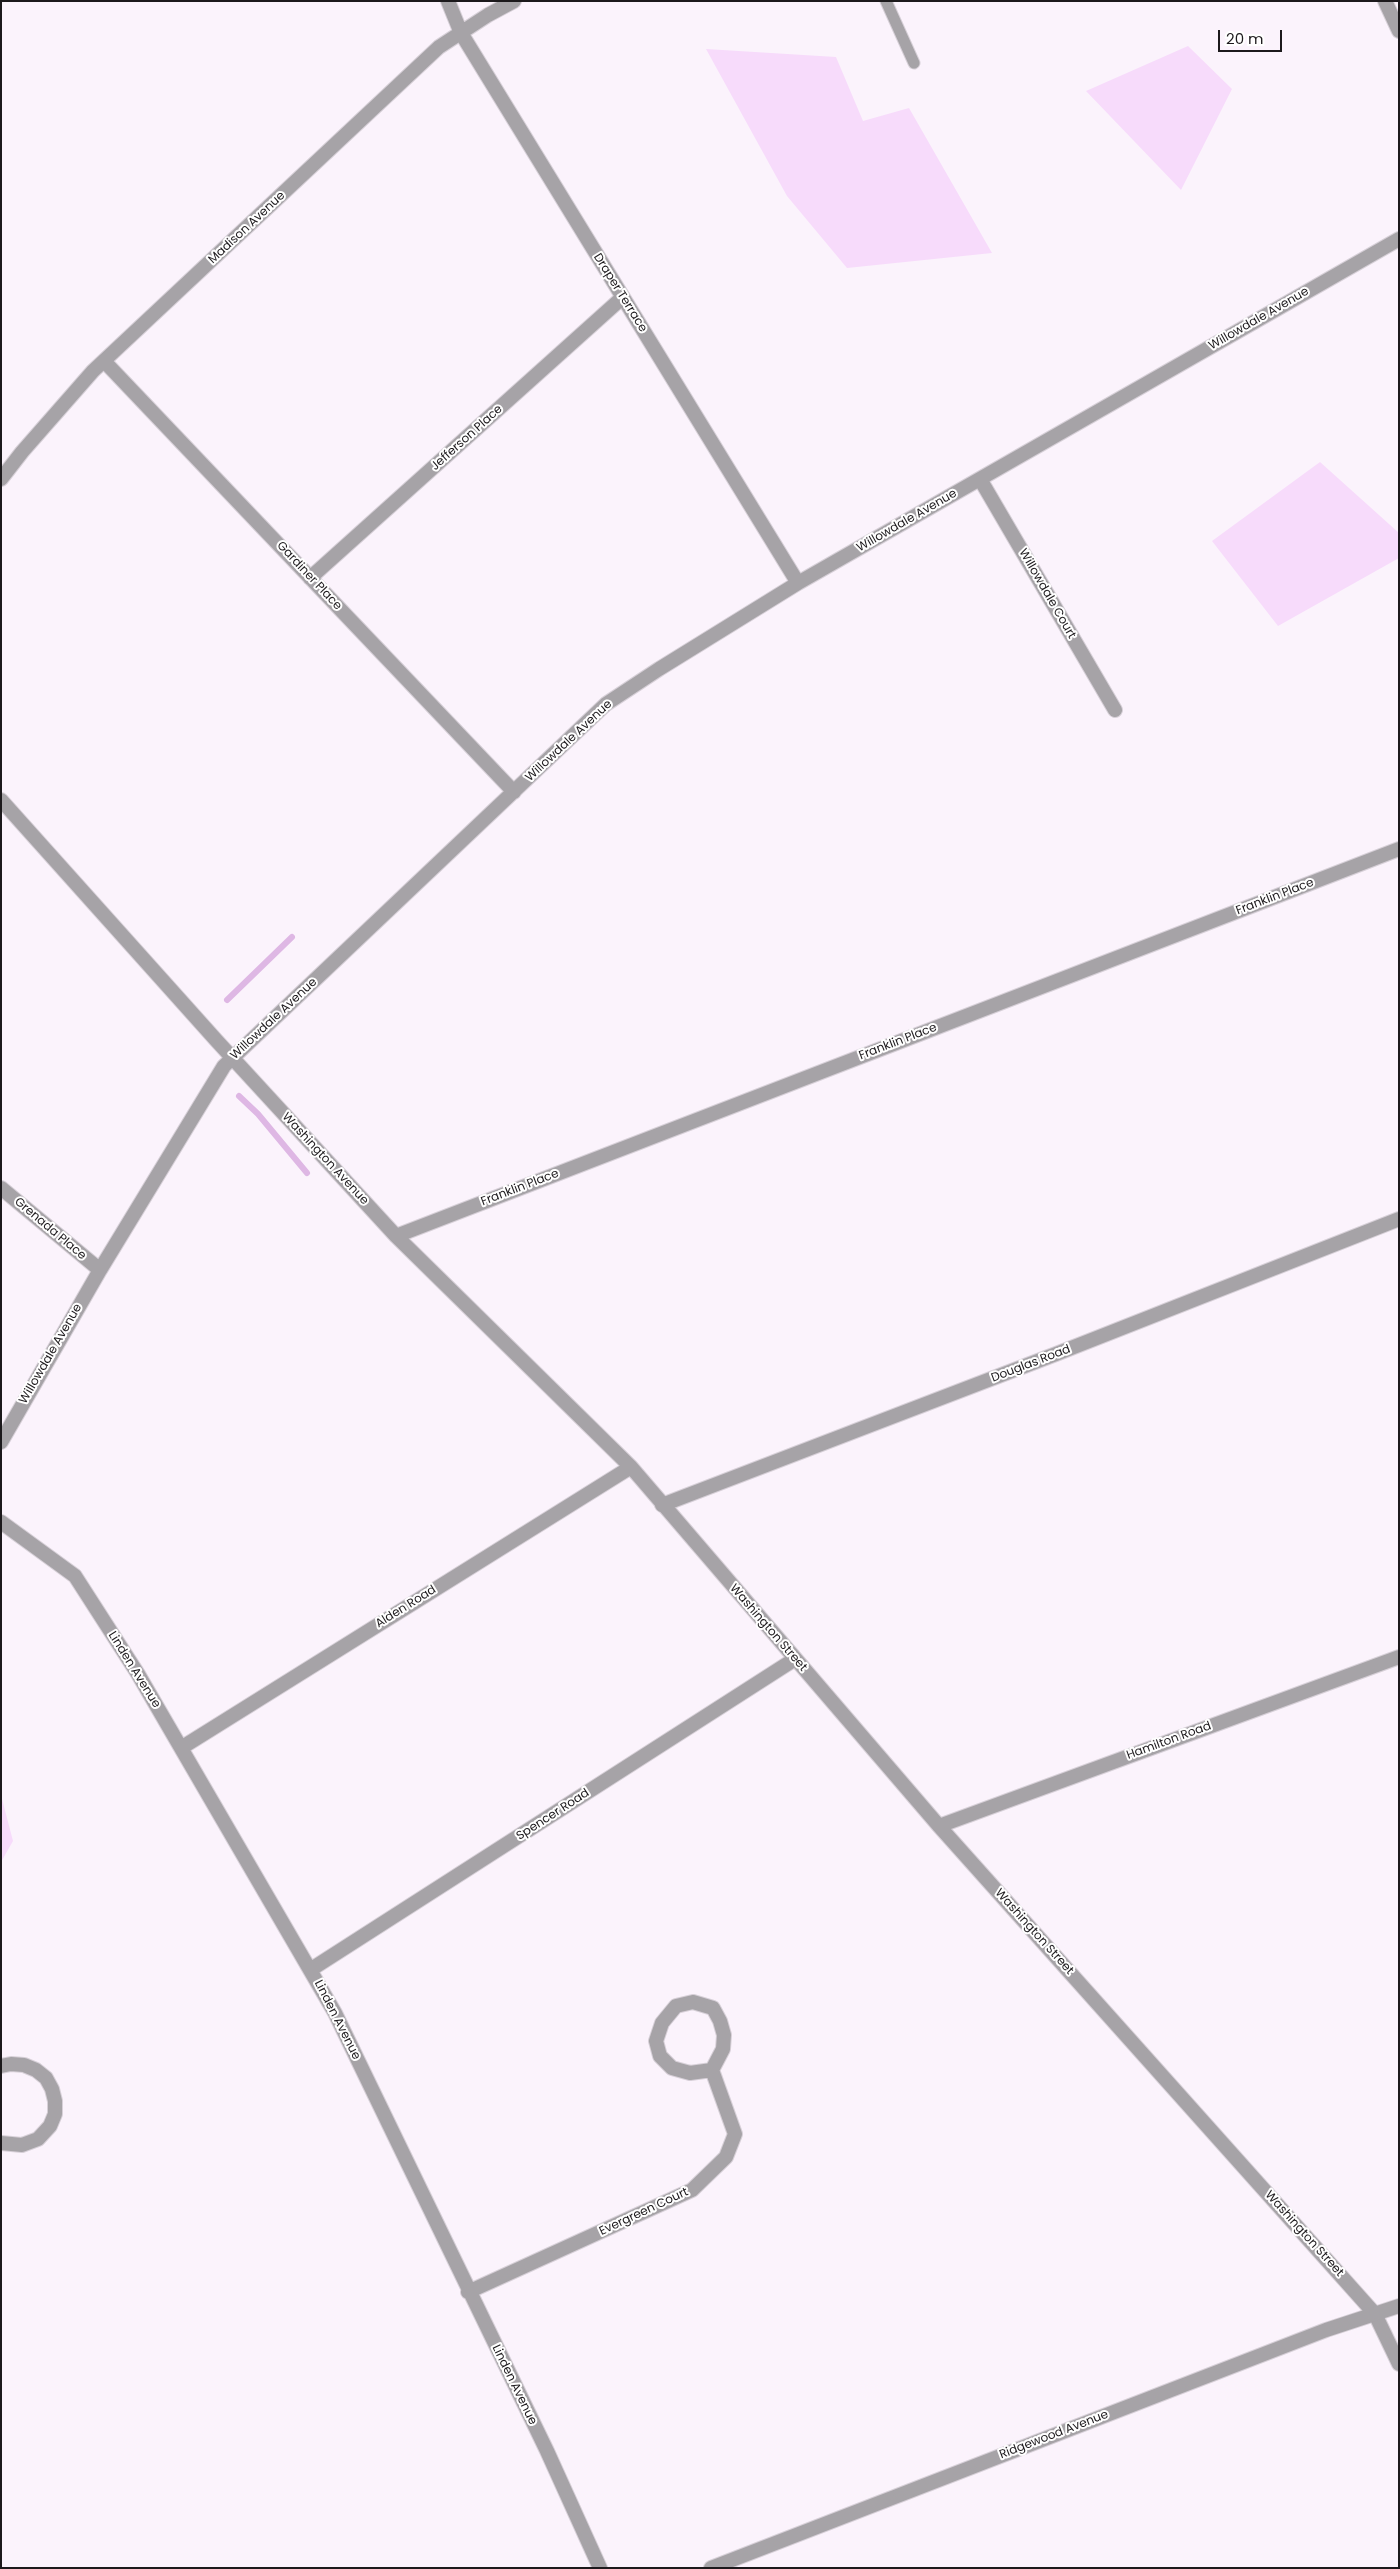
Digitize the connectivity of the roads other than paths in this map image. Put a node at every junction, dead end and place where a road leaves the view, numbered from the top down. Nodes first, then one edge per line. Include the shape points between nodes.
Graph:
1 (448, 1) edge
2 (514, 1) edge
3 (886, 1) edge
4 (1385, 1) edge
5 (1399, 31) edge
6 (461, 33) junction
7 (914, 63) dead end
8 (1399, 238) edge
9 (623, 297) junction
10 (104, 361) junction
11 (1, 479) edge
12 (980, 479) junction
13 (310, 578) junction
14 (798, 583) junction
15 (1115, 710) dead end
16 (514, 792) junction
17 (1, 800) edge
18 (1399, 849) edge
19 (232, 1058) junction
20 (1, 1188) edge
21 (1399, 1219) edge
22 (396, 1236) junction
23 (100, 1270) junction
24 (1, 1442) edge
25 (631, 1467) junction
26 (662, 1505) junction
27 (1, 1522) edge
28 (1399, 1657) edge
29 (795, 1659) junction
30 (181, 1748) junction
31 (939, 1826) junction
32 (310, 1970) junction
33 (1, 2066) edge
34 (712, 2070) junction
35 (1, 2143) edge
36 (468, 2292) junction
37 (1399, 2306) edge
38 (1375, 2314) junction
39 (1399, 2364) edge
40 (600, 2568) edge
41 (711, 2568) edge

1 - 6 street, Draper Terrace
2 - 6 street, Madison Avenue
3 - 7 lane
4 - 5 street
6 - 9 street, Draper Terrace
6 - 10 street, Madison Avenue via 440,47
8 - 12 street, Willowdale Avenue
9 - 13 street, Jefferson Place
9 - 14 street, Draper Terrace
10 - 11 street, Madison Avenue
10 - 13 street, Gardiner Place
12 - 14 street, Willowdale Avenue
12 - 15 street, Willowdale Court
13 - 16 street, Gardiner Place
14 - 16 street, Willowdale Avenue via 606,704
16 - 19 street, Willowdale Avenue
17 - 19 street, Washington Avenue
18 - 22 street, Franklin Place
19 - 22 street, Washington Avenue
19 - 23 street, Willowdale Avenue via 224,1066
20 - 23 street, Grenada Place
21 - 26 street, Douglas Road
22 - 25 street, Washington Avenue
23 - 24 street, Willowdale Avenue
25 - 26 street, Washington Avenue
25 - 30 street, Alden Road
26 - 29 street, Washington Street
27 - 30 street, Linden Avenue via 75,1576
28 - 31 street, Hamilton Road
29 - 31 street, Washington Street
29 - 32 street, Spencer Road
30 - 32 street, Linden Avenue
31 - 38 street, Washington Street
32 - 36 street, Linden Avenue via 335,2013
33 - 35 street via 17,2064 36,2070 46,2078 56,2101 50,2126 38,2139 22,2145
34 - 34 street via 723,2049 724,2035 713,2008 693,2002 676,2006 662,2023 656,2042 660,2056 672,2068 690,2073
34 - 36 street, Evergreen Court via 735,2134 726,2157 699,2184
36 - 40 street, Linden Avenue via 547,2451
37 - 38 street, Ridgewood Avenue
38 - 39 street, Washington Street
38 - 41 street, Ridgewood Avenue via 1326,2330

